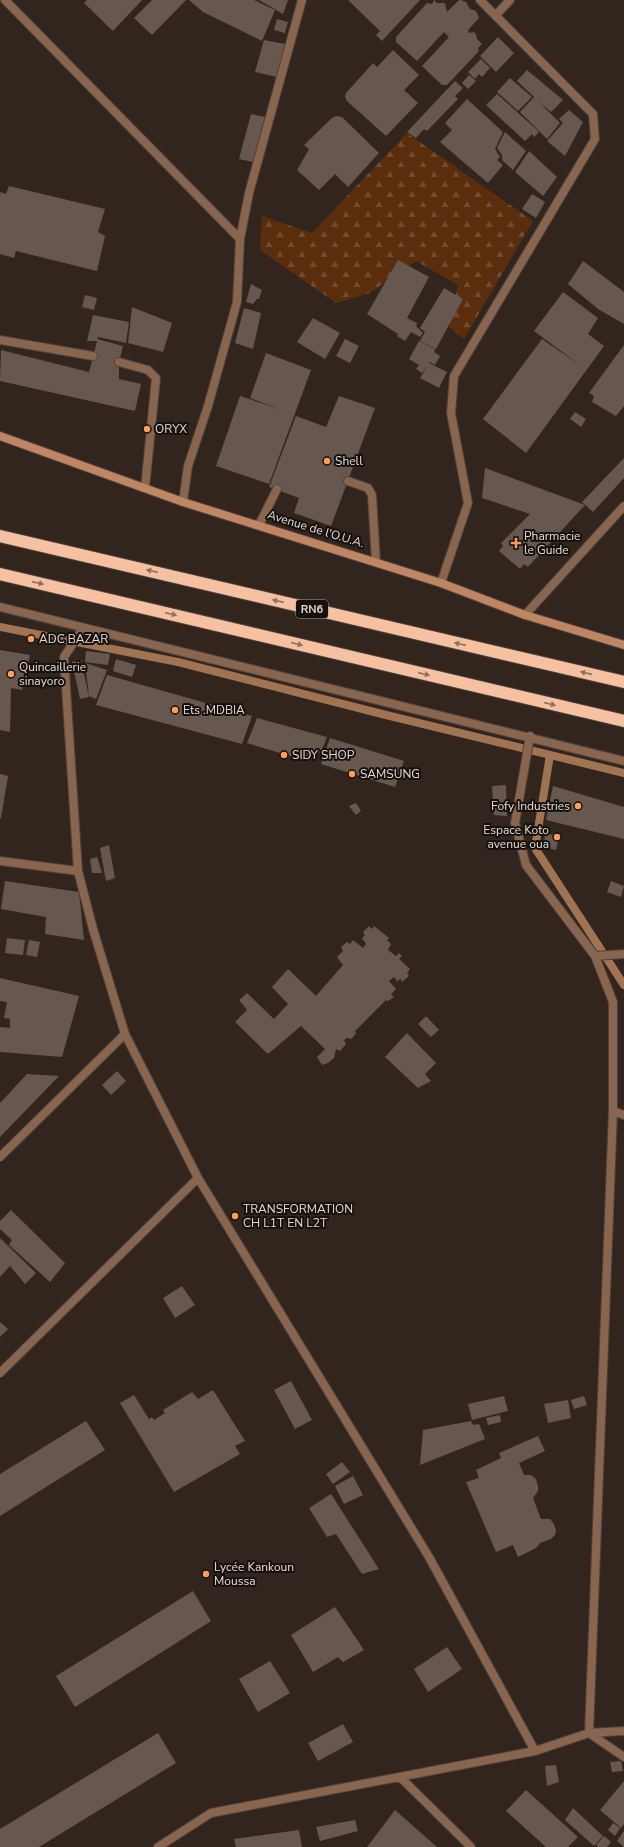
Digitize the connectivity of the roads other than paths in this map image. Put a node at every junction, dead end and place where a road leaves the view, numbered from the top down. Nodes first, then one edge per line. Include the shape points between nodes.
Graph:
1 (5, 0) edge
2 (302, 0) edge
3 (480, 0) edge
4 (510, 0) edge
5 (496, 15) junction
6 (240, 239) junction
7 (0, 340) edge
8 (93, 356) dead end
9 (119, 362) dead end
10 (0, 436) edge
11 (348, 481) dead end
12 (145, 488) junction
13 (277, 489) dead end
14 (183, 502) junction
15 (624, 506) edge
16 (259, 525) junction
17 (0, 536) edge
18 (376, 562) junction
19 (0, 574) edge
20 (441, 582) junction
21 (0, 607) edge
22 (525, 615) junction
23 (84, 628) junction
24 (624, 645) edge
25 (624, 682) edge
26 (624, 721) edge
27 (530, 736) junction
28 (624, 760) edge
29 (0, 861) edge
30 (78, 871) junction
31 (624, 954) edge
32 (595, 956) junction
33 (125, 1034) junction
34 (613, 1111) junction
35 (624, 1115) edge
36 (0, 1157) edge
37 (198, 1178) junction
38 (0, 1372) edge
39 (624, 1731) edge
40 (589, 1733) junction
41 (535, 1751) junction
42 (624, 1756) edge
43 (400, 1777) junction
44 (158, 1847) edge
45 (471, 1847) edge

1 - 6 street
2 - 6 street via 249,193
3 - 5 street
4 - 5 street
5 - 20 street via 593,114 595,139 454,376 451,413 468,503
6 - 14 street via 237,302 188,466
7 - 8 street
9 - 12 street via 148,370 156,378
10 - 12 main road, Avenue de l'O.U.A.
11 - 18 street via 368,488 372,495
12 - 14 main road, Avenue de l'O.U.A.
13 - 16 street
14 - 16 main road, Avenue de l'O.U.A.
15 - 22 street
16 - 18 main road, Avenue de l'O.U.A.
25 -> 17 highway, RN6
18 - 20 main road, Avenue de l'O.U.A.
19 -> 26 highway
20 - 22 main road, Avenue de l'O.U.A.
21 - 23 street
22 - 24 main road, Avenue de l'O.U.A.
23 - 27 street
23 - 30 street via 64,657
27 - 28 street
27 - 32 street via 516,823 526,865
29 - 30 street
30 - 33 street
31 - 32 street
32 - 34 street via 613,1002
33 - 36 street
33 - 37 street
34 - 35 street
34 - 40 street
37 - 38 street
37 - 41 street via 429,1557
39 - 40 street
40 - 41 street
40 - 42 street
41 - 43 street
43 - 44 street via 211,1813
43 - 45 street

